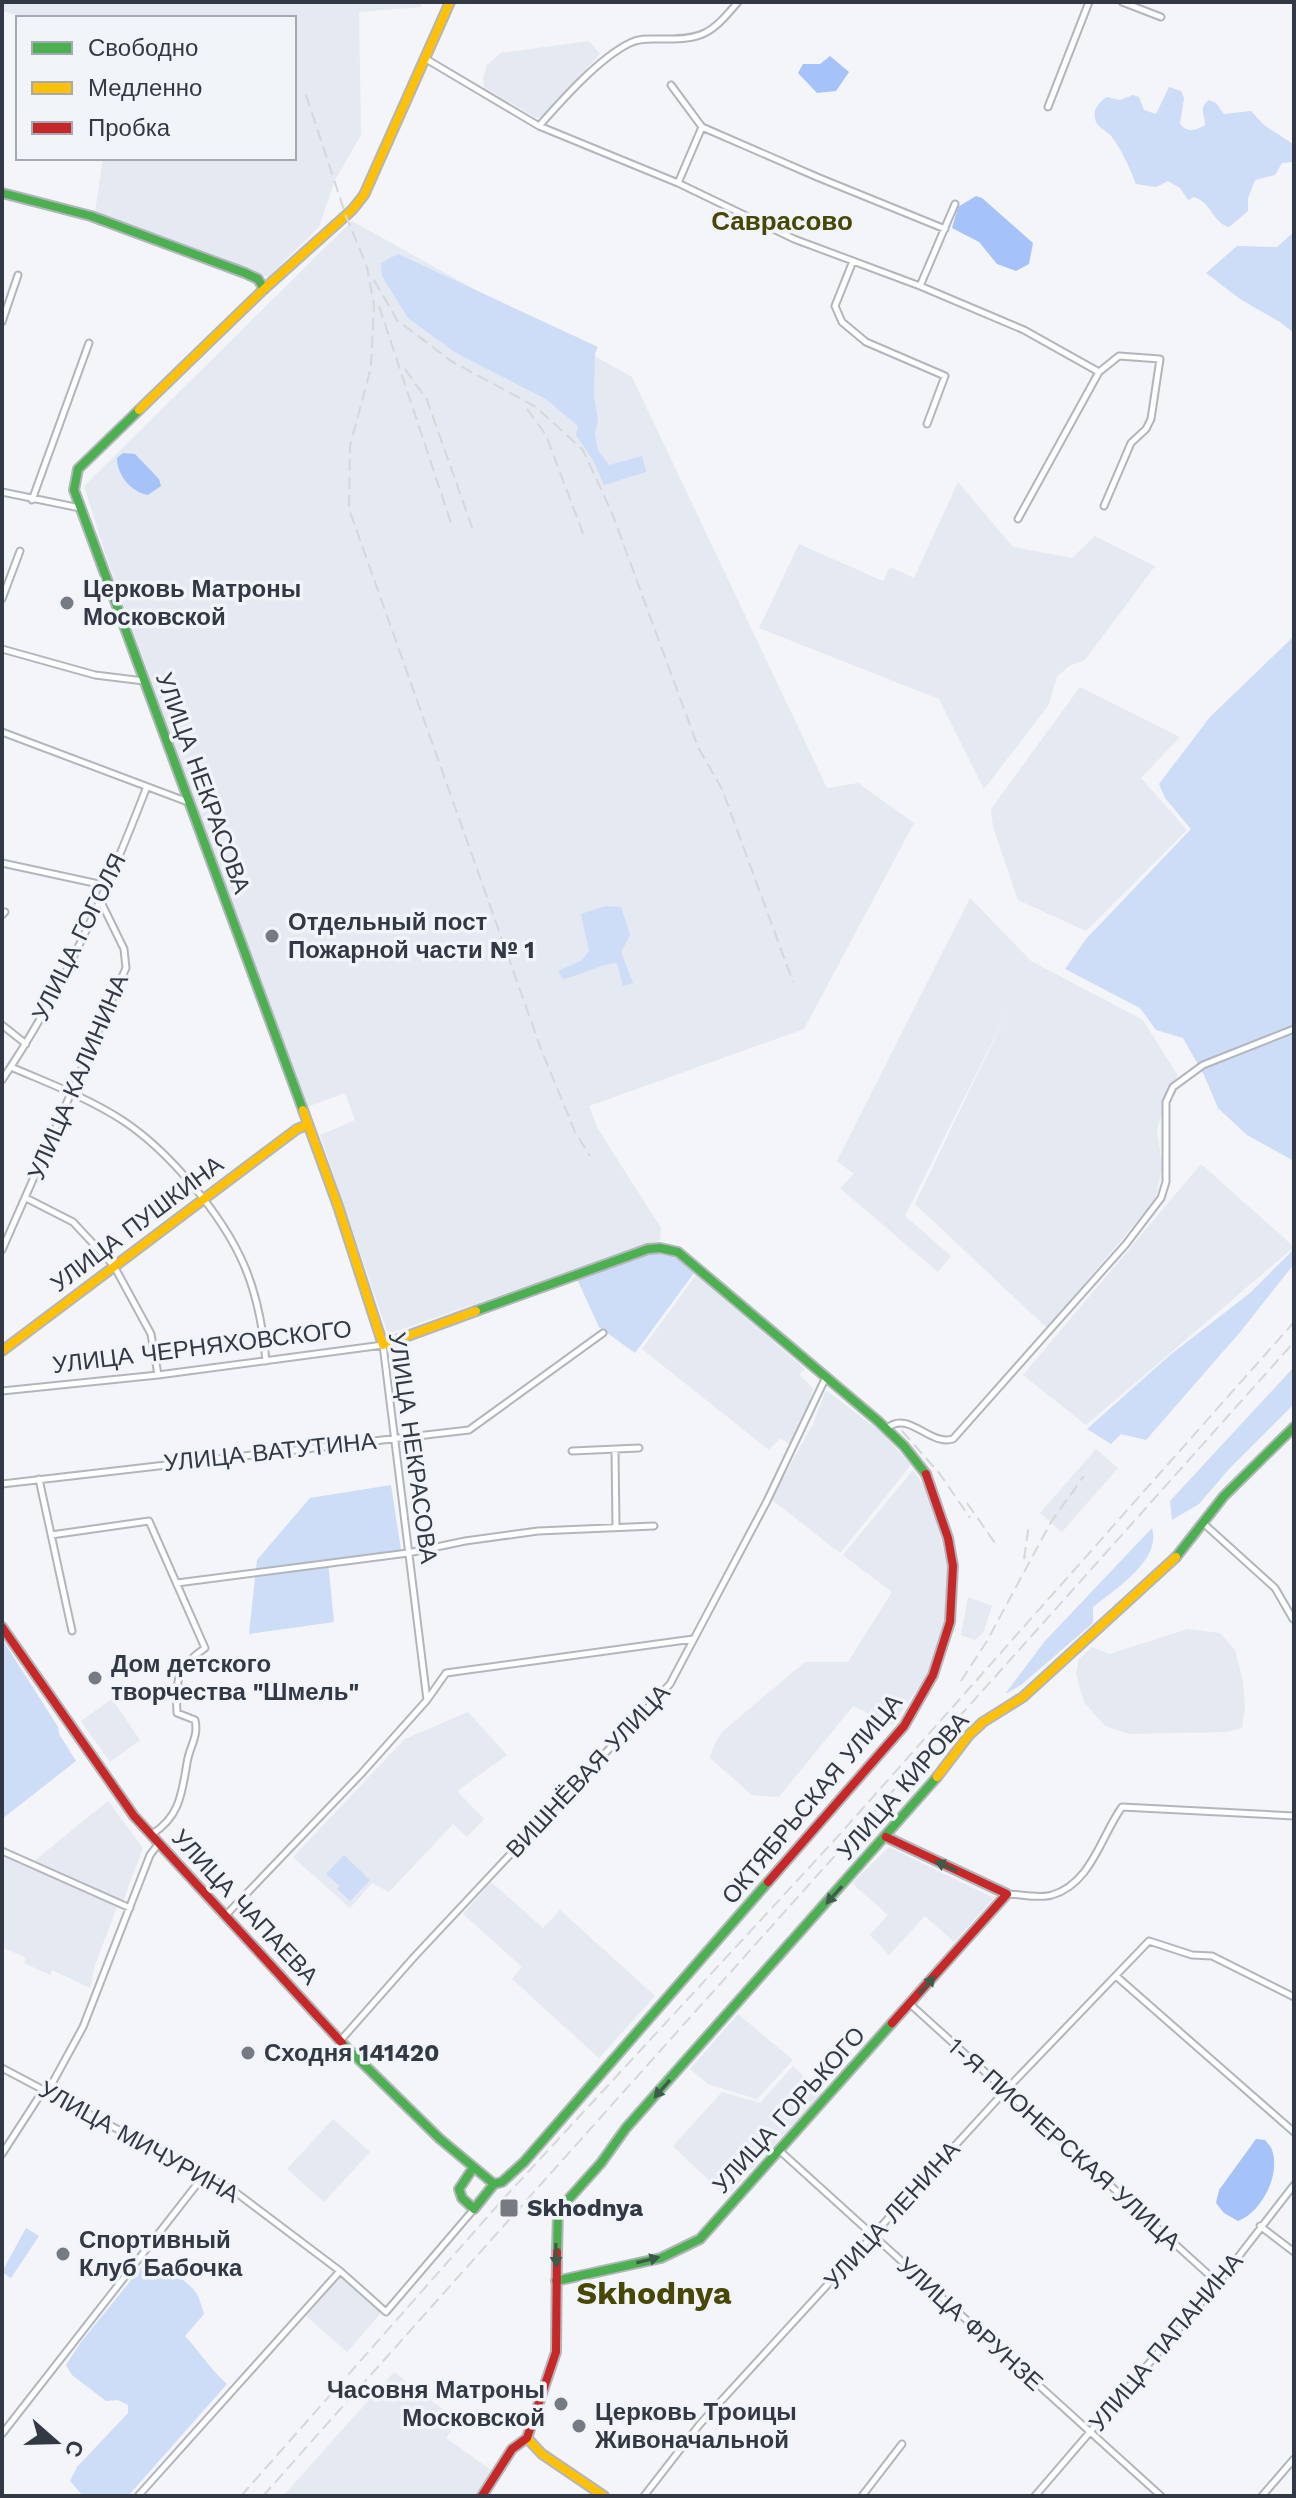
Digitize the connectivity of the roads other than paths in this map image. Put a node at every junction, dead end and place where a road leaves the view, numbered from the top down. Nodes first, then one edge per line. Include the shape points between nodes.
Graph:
1 (450, 2) edge
2 (738, 2) edge
3 (1089, 2) edge
4 (1122, 2) edge
5 (1161, 17) dead end
6 (426, 59) junction
7 (671, 85) dead end
8 (1048, 107) dead end
9 (539, 126) junction
10 (702, 127) junction
11 (678, 183) junction
12 (2, 193) edge
13 (955, 204) dead end
14 (945, 229) junction
15 (853, 261) junction
16 (18, 275) dead end
17 (920, 286) junction
18 (264, 289) junction
19 (2, 322) edge
20 (89, 343) dead end
21 (1099, 372) junction
22 (927, 424) dead end
23 (2, 492) edge
24 (32, 500) junction
25 (1104, 506) dead end
26 (80, 508) junction
27 (1018, 519) dead end
28 (20, 551) dead end
29 (2, 599) edge
30 (2, 649) edge
31 (144, 681) junction
32 (2, 732) edge
33 (146, 789) junction
34 (189, 803) junction
35 (2, 863) edge
36 (108, 886) junction
37 (101, 902) junction
38 (2, 1025) edge
39 (1294, 1029) edge
40 (26, 1044) junction
41 (11, 1067) junction
42 (2, 1080) edge
43 (70, 1092) junction
44 (307, 1125) junction
45 (26, 1198) junction
46 (204, 1198) junction
47 (2, 1250) edge
48 (678, 1252) joint
49 (114, 1266) junction
50 (603, 1333) dead end
51 (383, 1345) junction
52 (2, 1351) edge
53 (266, 1361) junction
54 (158, 1375) junction
55 (825, 1379) junction
56 (2, 1391) edge
57 (1294, 1427) edge
58 (887, 1428) junction
59 (394, 1439) junction
60 (639, 1448) dead end
61 (615, 1450) junction
62 (572, 1451) dead end
63 (39, 1479) junction
64 (2, 1484) edge
65 (1203, 1523) junction
66 (654, 1526) dead end
67 (616, 1527) junction
68 (51, 1535) junction
69 (408, 1553) junction
70 (177, 1583) junction
71 (1293, 1619) edge
72 (2, 1627) edge
73 (72, 1631) dead end
74 (693, 1639) junction
75 (427, 1700) junction
76 (1294, 1816) edge
77 (151, 1835) junction
78 (886, 1837) junction
79 (159, 1843) junction
80 (2, 1851) edge
81 (1007, 1894) junction
82 (130, 1908) junction
83 (226, 1915) junction
84 (1116, 1976) junction
85 (1294, 1997) edge
86 (910, 2004) junction
87 (340, 2041) junction
88 (2, 2068) edge
89 (46, 2090) junction
90 (1005, 2091) junction
91 (1294, 2132) edge
92 (780, 2151) junction
93 (2, 2154) edge
94 (473, 2168) junction
95 (205, 2174) junction
96 (494, 2184) junction
97 (1294, 2185) edge
98 (474, 2209) junction
99 (1260, 2226) junction
100 (873, 2236) junction
101 (1294, 2252) edge
102 (340, 2271) junction
103 (556, 2281) junction
104 (1218, 2283) junction
105 (386, 2312) joint
106 (1091, 2433) junction
107 (2, 2434) edge
108 (527, 2438) junction
109 (902, 2444) dead end
110 (1294, 2459) edge
111 (138, 2496) edge
112 (482, 2496) edge
113 (604, 2496) edge
114 (644, 2496) edge
115 (862, 2496) edge
116 (1035, 2496) edge
117 (1161, 2496) edge
118 (1262, 2496) edge

1 - 6 street, УЛИЦА НЕКРАСОВА
2 - 9 street via 705,35 643,39 625,46 579,82
3 - 8 street
4 - 5 street
6 - 9 street
6 - 18 street, УЛИЦА НЕКРАСОВА via 364,195
7 - 10 street
9 - 11 street
10 - 11 street
10 - 14 street
11 - 15 street
12 - 18 street via 91,216 245,273
13 - 14 street
14 - 17 street
15 - 17 street
15 - 22 street via 835,306 842,322 866,342 945,376
16 - 19 street
17 - 21 street via 1024,330
18 - 26 street, УЛИЦА НЕКРАСОВА via 78,469 74,490
20 - 24 street
21 - 25 street via 1119,356 1160,359 1151,419 1131,443
21 - 27 street
23 - 24 street
24 - 26 street
26 - 31 street, УЛИЦА НЕКРАСОВА
28 - 29 street
30 - 31 street via 95,675
31 - 34 street, УЛИЦА НЕКРАСОВА
32 - 33 street
33 - 34 street
33 - 36 street, УЛИЦА ГОГОЛЯ
34 - 44 street, УЛИЦА НЕКРАСОВА
35 - 36 street
36 - 37 street, УЛИЦА ГОГОЛЯ
37 - 40 street, УЛИЦА ГОГОЛЯ
37 - 43 street, УЛИЦА КАЛИНИНА via 124,949 126,968
38 - 40 street
39 - 58 street via 1203,1065 1173,1087 1166,1102 1166,1182 1161,1198 953,1439 935,1439 907,1423
40 - 41 street, УЛИЦА ГОГОЛЯ
41 - 42 street, УЛИЦА ГОГОЛЯ
41 - 43 street
43 - 45 street, УЛИЦА КАЛИНИНА
43 - 46 street via 142,1134
44 - 46 street, УЛИЦА ПУШКИНА
44 - 51 street, УЛИЦА НЕКРАСОВА
45 - 47 street, УЛИЦА КАЛИНИНА
45 - 49 street via 73,1222
46 - 49 street, УЛИЦА ПУШКИНА
46 - 53 street via 243,1263 263,1330
48 - 51 street, УЛИЦА ЧЕРНЯХОВСКОГО via 648,1249
48 - 55 street, ОКТЯБРЬСКАЯ УЛИЦА
49 - 52 street, УЛИЦА ПУШКИНА
49 - 54 street via 151,1334
50 - 59 street, УЛИЦА ВАТУТИНА via 469,1430
51 - 53 street, УЛИЦА ЧЕРНЯХОВСКОГО
51 - 59 street, УЛИЦА НЕКРАСОВА
53 - 54 street, УЛИЦА ЧЕРНЯХОВСКОГО
54 - 56 street, УЛИЦА ЧЕРНЯХОВСКОГО
55 - 58 street, ОКТЯБРЬСКАЯ УЛИЦА
55 - 74 street, ВИШНЁВАЯ УЛИЦА
57 - 65 street, УЛИЦА КИРОВА
58 - 96 street, ОКТЯБРЬСКАЯ УЛИЦА via 928,1476 948,1531 954,1581 949,1633 935,1676 904,1726 534,2150
59 - 63 street, УЛИЦА ВАТУТИНА
59 - 69 street, УЛИЦА НЕКРАСОВА
60 - 61 street
61 - 62 street
61 - 67 street
63 - 64 street, УЛИЦА ВАТУТИНА
63 - 68 street
65 - 71 street via 1275,1588
65 - 78 street, УЛИЦА КИРОВА via 1171,1563 1023,1697 969,1735
66 - 67 street
67 - 69 street via 538,1531
68 - 70 street via 149,1521
68 - 73 street
69 - 70 street
69 - 75 street, УЛИЦА НЕКРАСОВА
70 - 77 street via 205,1648 182,1668 175,1686 177,1713 195,1720 198,1731 174,1815
72 - 77 street, УЛИЦА ЧАПАЕВА
74 - 75 street via 446,1673
74 - 87 street, ВИШНЁВАЯ УЛИЦА via 670,1684
75 - 83 street
76 - 81 street via 1122,1807 1073,1884 1050,1896
77 - 79 street, УЛИЦА ЧАПАЕВА
81 -> 78 street
78 -> 103 street, УЛИЦА КИРОВА via 558,2211
79 - 82 street
79 - 83 street, УЛИЦА ЧАПАЕВА
80 - 82 street
86 -> 81 street, УЛИЦА ГОРЬКОГО
82 - 89 street via 83,2027
83 - 87 street, УЛИЦА ЧАПАЕВА
84 - 85 street, УЛИЦА ЛЕНИНА via 1149,1941 1212,1956
84 - 90 street, УЛИЦА ЛЕНИНА
84 - 91 street
86 - 90 street, 1-Я ПИОНЕРСКАЯ УЛИЦА
86 - 92 street, УЛИЦА ГОРЬКОГО
87 - 94 street, УЛИЦА ЧАПАЕВА
88 - 89 street, УЛИЦА МИЧУРИНА
89 - 93 street
89 - 95 street, УЛИЦА МИЧУРИНА
90 - 100 street, УЛИЦА ЛЕНИНА
90 - 104 street, 1-Я ПИОНЕРСКАЯ УЛИЦА
92 - 100 street, УЛИЦА ФРУНЗЕ
103 -> 92 street, УЛИЦА ГОРЬКОГО via 661,2258 700,2239
94 - 96 street, УЛИЦА ЧАПАЕВА
94 - 98 street via 459,2192
95 - 102 street, УЛИЦА МИЧУРИНА
95 - 107 street
96 - 98 street, ОКТЯБРЬСКАЯ УЛИЦА
97 - 99 street, УЛИЦА ПАПАНИНА
98 - 105 street, ОКТЯБРЬСКАЯ УЛИЦА
99 - 101 street
99 - 104 street, УЛИЦА ПАПАНИНА
100 - 106 street, УЛИЦА ФРУНЗЕ
100 - 114 street, УЛИЦА ЛЕНИНА via 697,2427
102 - 105 street, УЛИЦА МИЧУРИНА
102 - 111 street
103 - 108 street, УЛИЦА КИРОВА via 556,2352
104 - 106 street, УЛИЦА ПАПАНИНА
106 - 116 street, УЛИЦА ПАПАНИНА
106 - 117 street, УЛИЦА ФРУНЗЕ
108 - 112 street via 512,2449
108 - 113 street
109 - 115 street
110 - 118 street

